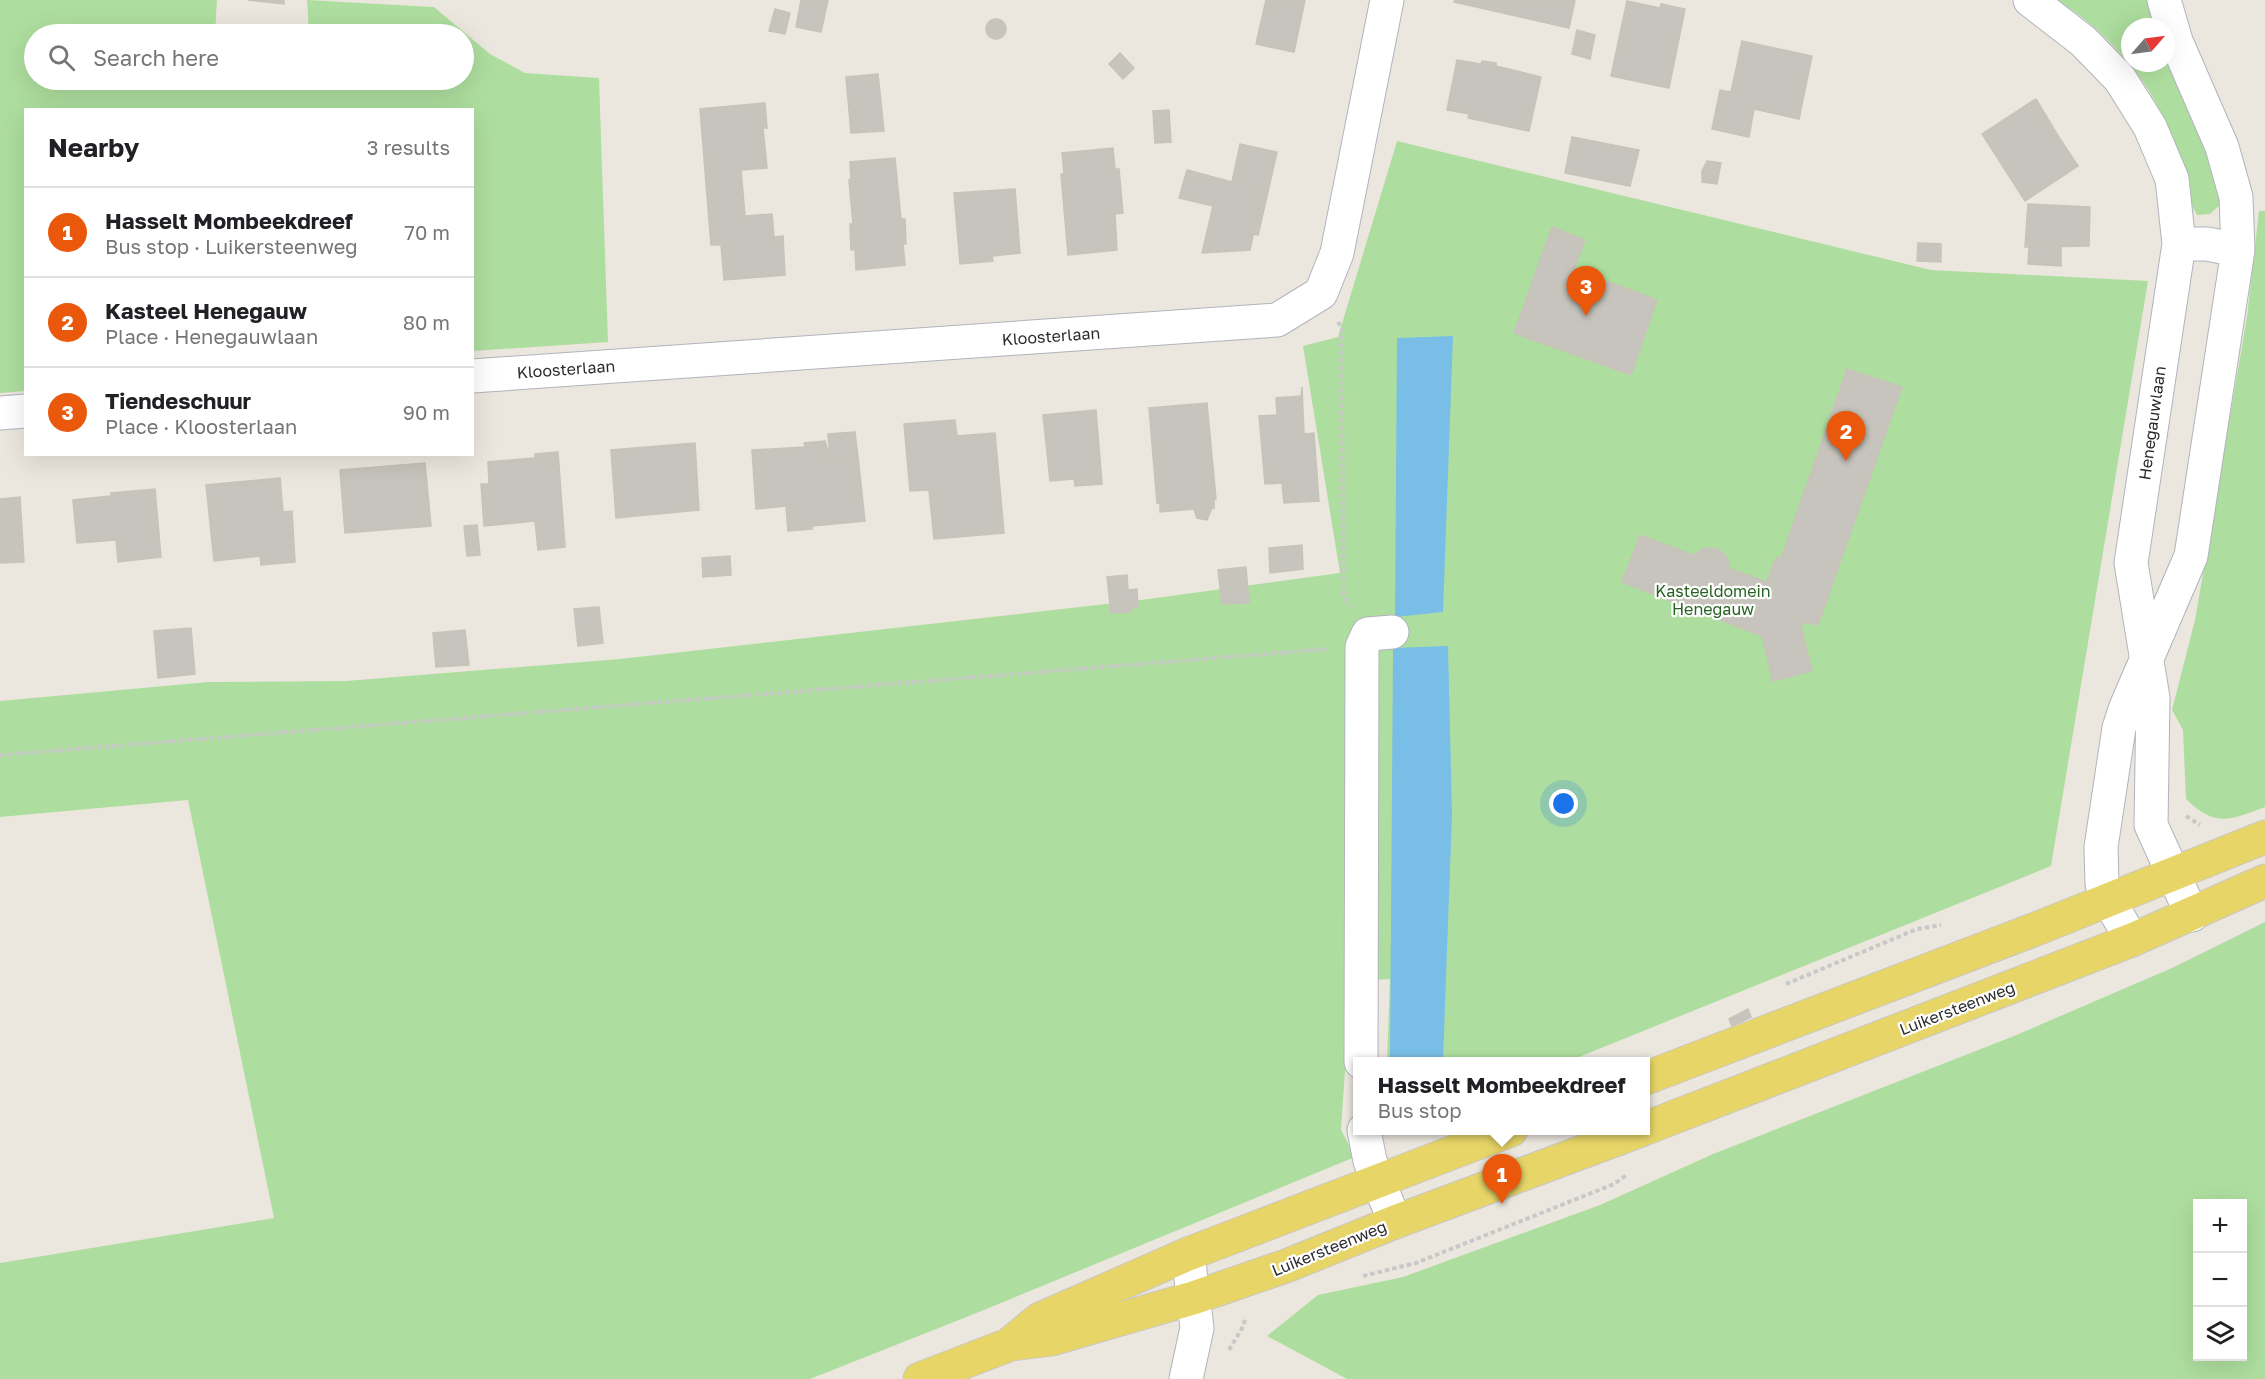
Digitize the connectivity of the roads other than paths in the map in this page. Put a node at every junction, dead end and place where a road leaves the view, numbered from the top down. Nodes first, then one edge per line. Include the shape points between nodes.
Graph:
1 (1388, 0) edge
2 (2030, 0) edge
3 (2164, 0) edge
4 (2179, 244) junction
5 (2238, 250) junction
6 (474, 376) edge
7 (24, 411) edge
8 (0, 412) edge
9 (1392, 632) dead end
10 (2146, 662) junction
11 (2265, 837) edge
12 (2174, 873) junction
13 (2265, 881) edge
14 (2108, 899) junction
15 (2192, 915) junction
16 (2132, 940) junction
17 (1361, 1057) edge
18 (1650, 1076) edge
19 (1650, 1126) edge
20 (1365, 1135) edge
21 (1500, 1135) edge
22 (1630, 1135) edge
23 (1377, 1182) junction
24 (1395, 1222) junction
25 (1188, 1254) junction
26 (1193, 1298) junction
27 (1011, 1344) junction
28 (920, 1379) edge
29 (1186, 1379) edge

1 - 6 street, Kloosterlaan via 1337,253 1321,293 1277,320
2 - 4 street, Henegauwlaan via 2083,41 2120,79 2150,127 2172,179
3 - 5 street via 2176,41 2222,147 2236,197
4 - 5 street
4 - 10 street, Henegauwlaan via 2132,563
5 - 10 street via 2191,556
7 - 8 street
9 - 17 street via 1368,634 1362,646
10 - 12 street, Henegauwlaan via 2153,698 2151,825
10 - 14 street via 2119,728 2101,847 2102,884
11 - 12 main road
12 - 14 main road
12 - 15 street, Henegauwlaan
13 - 15 main road, Luikersteenweg
14 - 16 street
14 - 18 main road
15 - 16 main road, Luikersteenweg
16 - 19 main road, Luikersteenweg
20 - 23 street
21 - 23 main road, Luikersteenweg
22 - 24 main road, Luikersteenweg
23 - 24 street
23 - 25 main road, Luikersteenweg
24 - 26 main road, Luikersteenweg
25 - 26 street
25 - 27 main road, Luikersteenweg via 1040,1319
26 - 27 main road, Luikersteenweg via 1052,1339
26 - 29 street via 1197,1328
27 - 28 main road, Luikersteenweg

